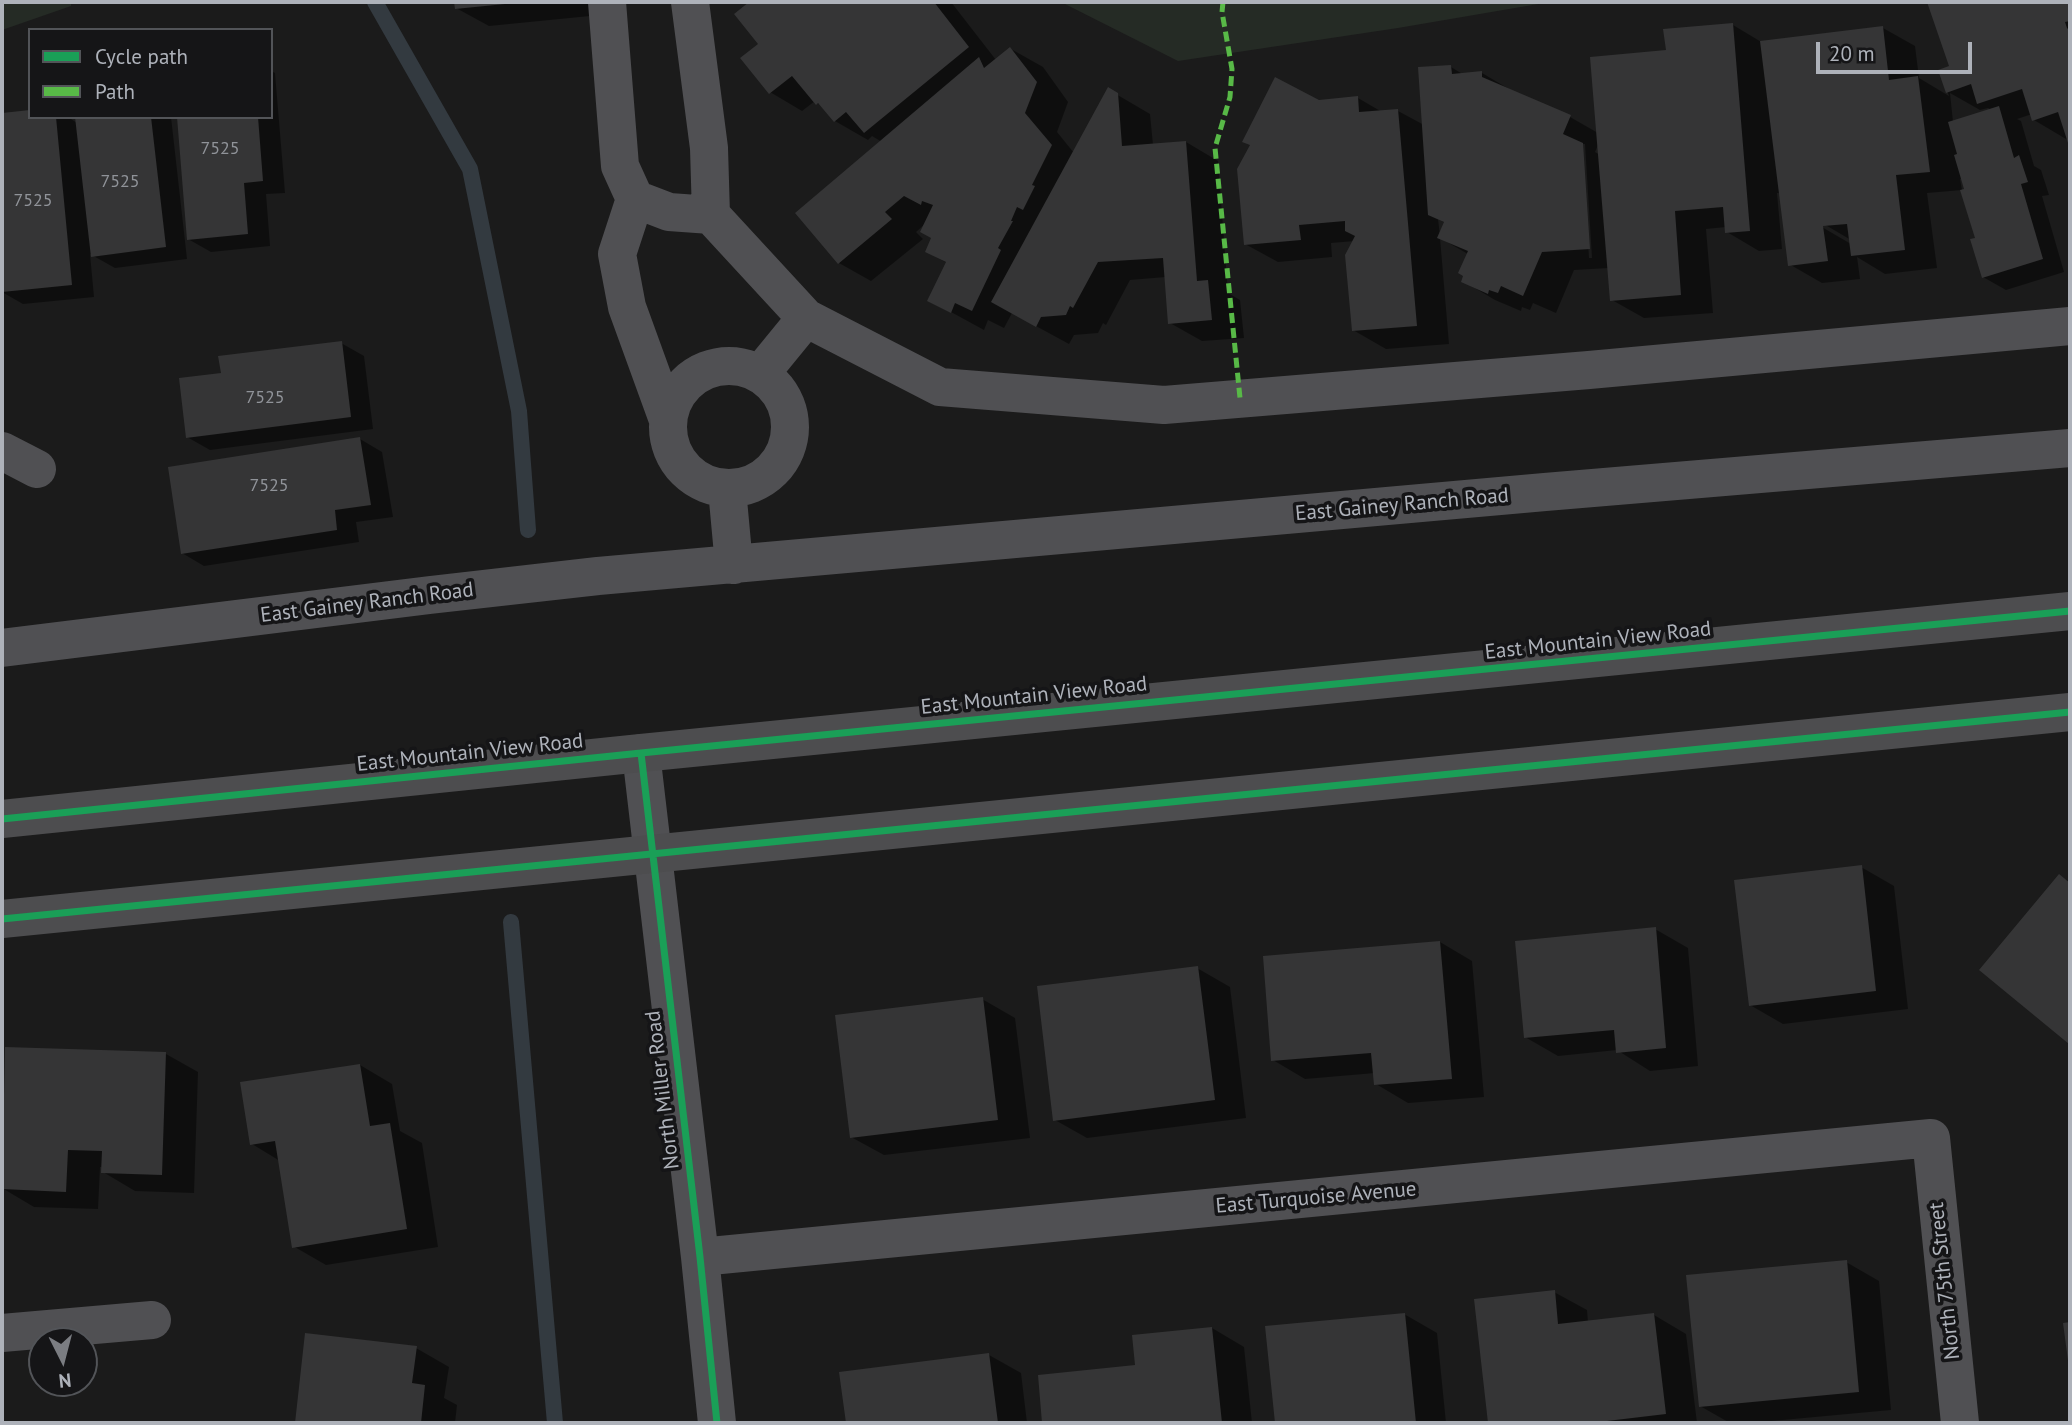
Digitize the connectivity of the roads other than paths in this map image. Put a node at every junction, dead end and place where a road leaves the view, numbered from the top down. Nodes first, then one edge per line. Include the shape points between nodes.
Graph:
1 (607, 2) edge
2 (690, 2) edge
3 (635, 199) junction
4 (710, 215) junction
5 (806, 318) junction
6 (2070, 326) edge
7 (761, 373) junction
8 (667, 420) junction
9 (2070, 448) edge
10 (2, 451) edge
11 (37, 468) dead end
12 (727, 489) junction
13 (734, 565) junction
14 (2070, 611) edge
15 (2, 648) edge
16 (2070, 712) edge
17 (641, 753) junction
18 (2, 819) edge
19 (653, 853) junction
20 (2, 919) edge
21 (1931, 1139) joint
22 (700, 1256) junction
23 (152, 1320) dead end
24 (2, 1333) edge
25 (717, 1423) edge
26 (1960, 1423) edge

1 - 3 street via 620,166
2 - 4 street via 709,148
3 - 4 street via 669,212
3 - 8 street via 617,254 627,307
4 - 5 street
5 - 6 street via 940,387 1164,405
5 - 7 street
7 - 8 street via 721,365 702,371 685,383
7 - 12 street via 786,404 788,444 765,477
8 - 12 street via 668,440 689,475
9 - 13 street, East Gainey Ranch Road
10 - 11 street
12 - 13 street
13 - 15 street, East Gainey Ranch Road via 430,594
14 - 17 main road, East Mountain View Road
16 - 19 main road
17 - 18 main road, East Mountain View Road
17 - 19 street, North Miller Road
19 - 20 main road
19 - 22 street, North Miller Road
21 - 22 street, East Turquoise Avenue
21 - 26 street, North 75th Street
22 - 25 street, North Miller Road
23 - 24 street

